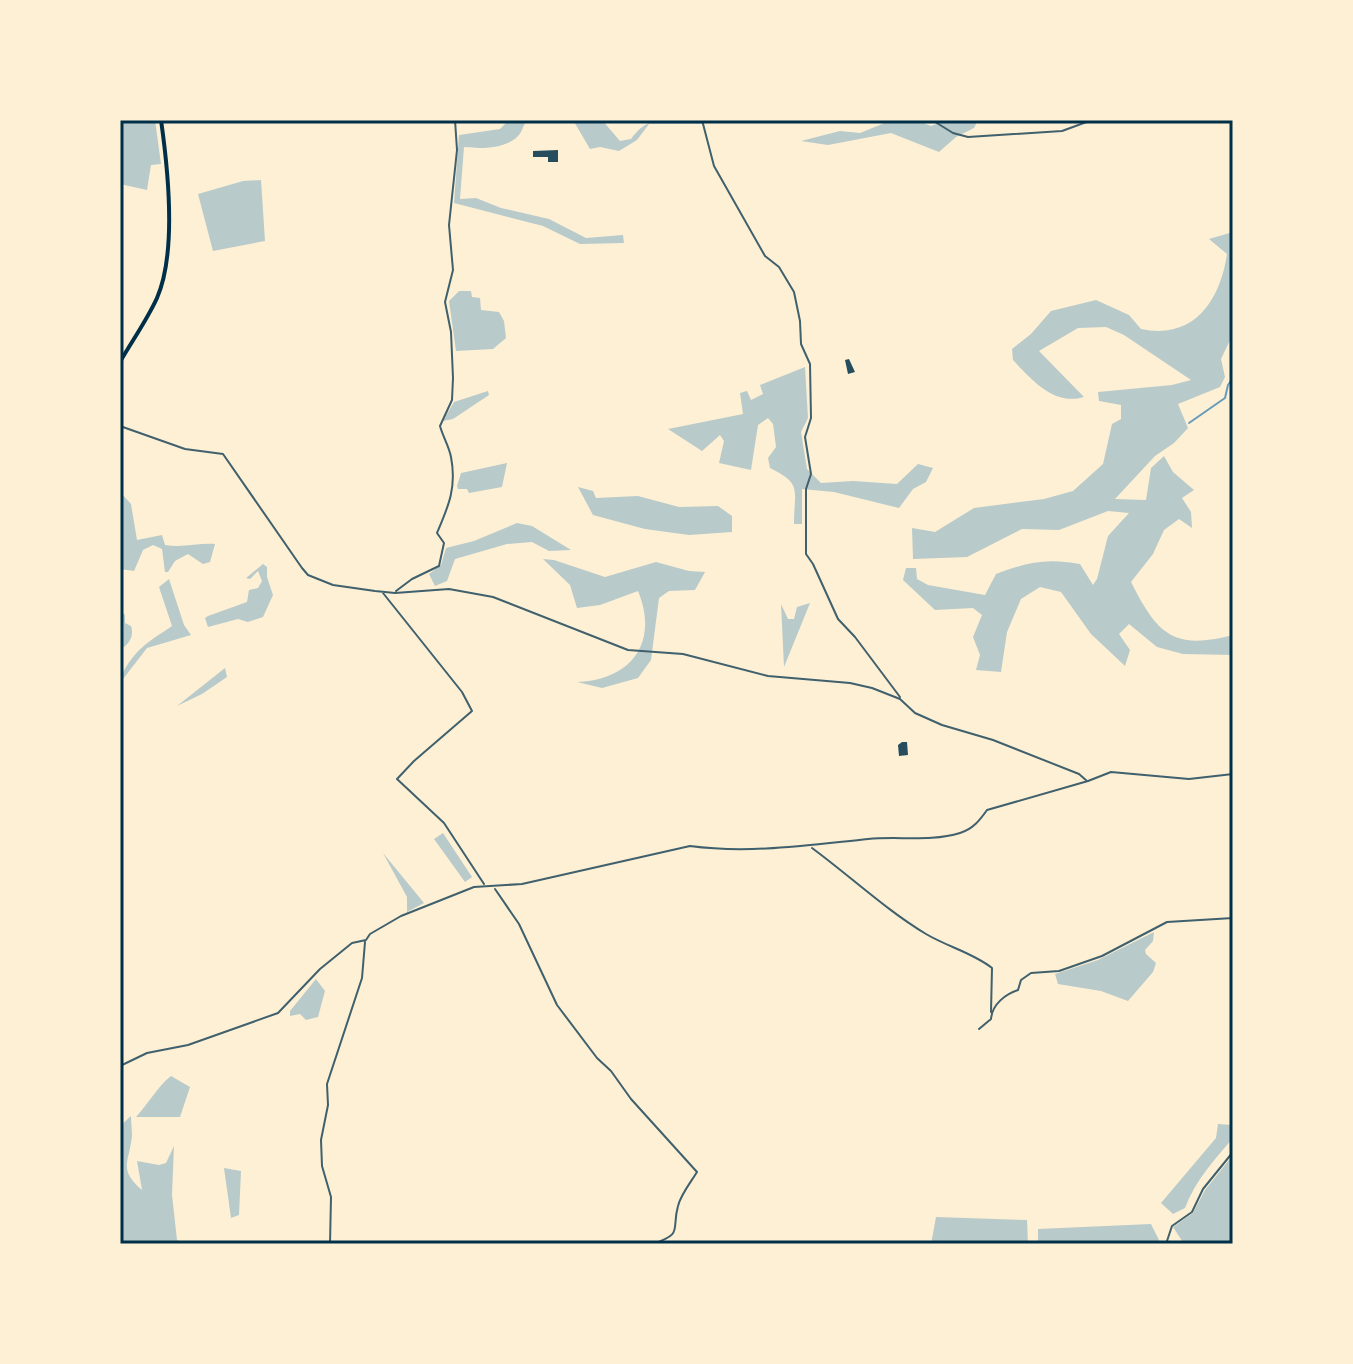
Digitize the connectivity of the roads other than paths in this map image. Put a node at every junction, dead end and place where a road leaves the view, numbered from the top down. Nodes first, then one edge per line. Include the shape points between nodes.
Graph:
1 (161, 120) edge
2 (455, 120) edge
3 (702, 120) edge
4 (932, 120) edge
5 (1092, 120) edge
6 (120, 362) edge
7 (120, 426) edge
8 (383, 593) junction
9 (395, 593) junction
10 (900, 699) junction
11 (1233, 774) edge
12 (1088, 781) junction
13 (811, 847) junction
14 (484, 885) junction
15 (494, 887) junction
16 (1233, 918) edge
17 (366, 940) junction
18 (991, 1012) junction
19 (979, 1029) dead end
20 (120, 1066) edge
21 (1233, 1152) edge
22 (330, 1244) edge
23 (653, 1244) edge
24 (1166, 1244) edge

1 - 6 main road via 168,179 167,257 158,297
2 - 9 street via 449,225 453,270 445,302 452,400 440,426 454,479 446,519 437,533 444,543 439,566
3 - 10 street via 714,166 765,256 779,267 794,292 801,344 810,364 806,554 838,619
4 - 5 street via 968,137 1062,131
7 - 8 street via 185,449 223,454 308,575
8 - 9 street
8 - 14 street via 472,711 397,779 444,823
9 - 10 street via 449,589 479,594 628,650 683,654 781,678 850,683
10 - 12 street via 919,716 1017,748
11 - 12 street via 1189,779 1120,771
12 - 13 street via 987,810 978,823 957,834
13 - 15 street via 674,848
13 - 18 street via 908,922 992,968
14 - 15 street
14 - 17 street via 401,916
15 - 23 street via 519,924 557,1005 697,1172 677,1207 676,1232
16 - 18 street via 1167,922 1102,956 1059,971 1031,973
17 - 20 street via 335,955 278,1013
17 - 22 street via 362,978 327,1084 321,1140 331,1197
18 - 19 street via 991,1019
21 - 24 street via 1192,1212 1172,1226

